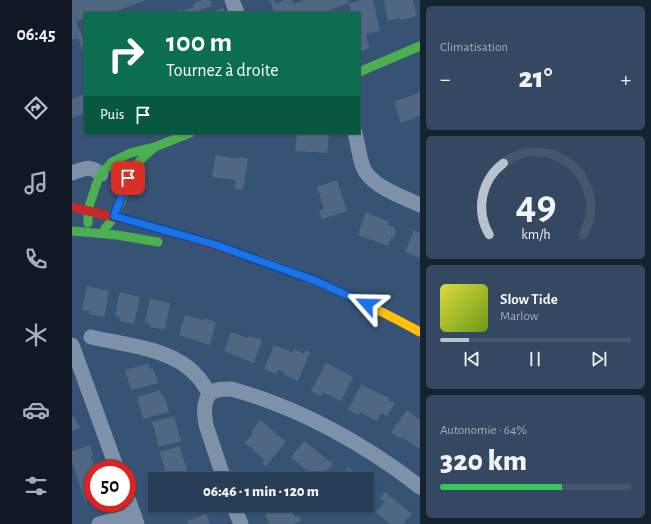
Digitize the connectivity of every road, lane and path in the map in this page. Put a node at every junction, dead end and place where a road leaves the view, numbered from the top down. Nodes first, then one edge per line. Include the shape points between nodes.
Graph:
1 (232, 0) edge
2 (237, 12) edge
3 (420, 46) edge
4 (360, 72) edge
5 (188, 134) edge
6 (355, 134) edge
7 (155, 147) junction
8 (72, 173) edge
9 (101, 174) junction
10 (420, 205) edge
11 (72, 207) edge
12 (88, 210) junction
13 (114, 216) junction
14 (72, 231) edge
15 (95, 232) junction
16 (166, 243) dead end
17 (196, 250) dead end
18 (311, 279) junction
19 (420, 332) edge
20 (91, 338) dead end
21 (72, 345) edge
22 (210, 393) junction
23 (114, 460) edge
24 (222, 472) edge
25 (420, 487) edge
26 (236, 512) edge
27 (135, 519) edge
28 (99, 524) edge
29 (241, 524) edge

1 - 2 street
3 - 4 main road
5 - 7 main road
6 - 10 street via 363,168 372,179
7 - 9 main road via 119,158
7 - 13 main road via 128,178
8 - 9 street via 89,168
9 - 12 main road
11 - 12 main road
12 - 13 main road
12 - 15 main road via 88,222
13 - 15 main road via 110,225
13 - 18 main road via 213,244
14 - 15 main road
15 - 16 main road
17 - 18 main road
18 - 19 main road via 367,304
20 - 22 street via 149,350 173,358 196,375
21 - 23 street
22 - 24 street via 206,400 204,416
22 - 25 street via 215,390 231,389 298,414 364,449
26 - 29 street
27 - 28 street

